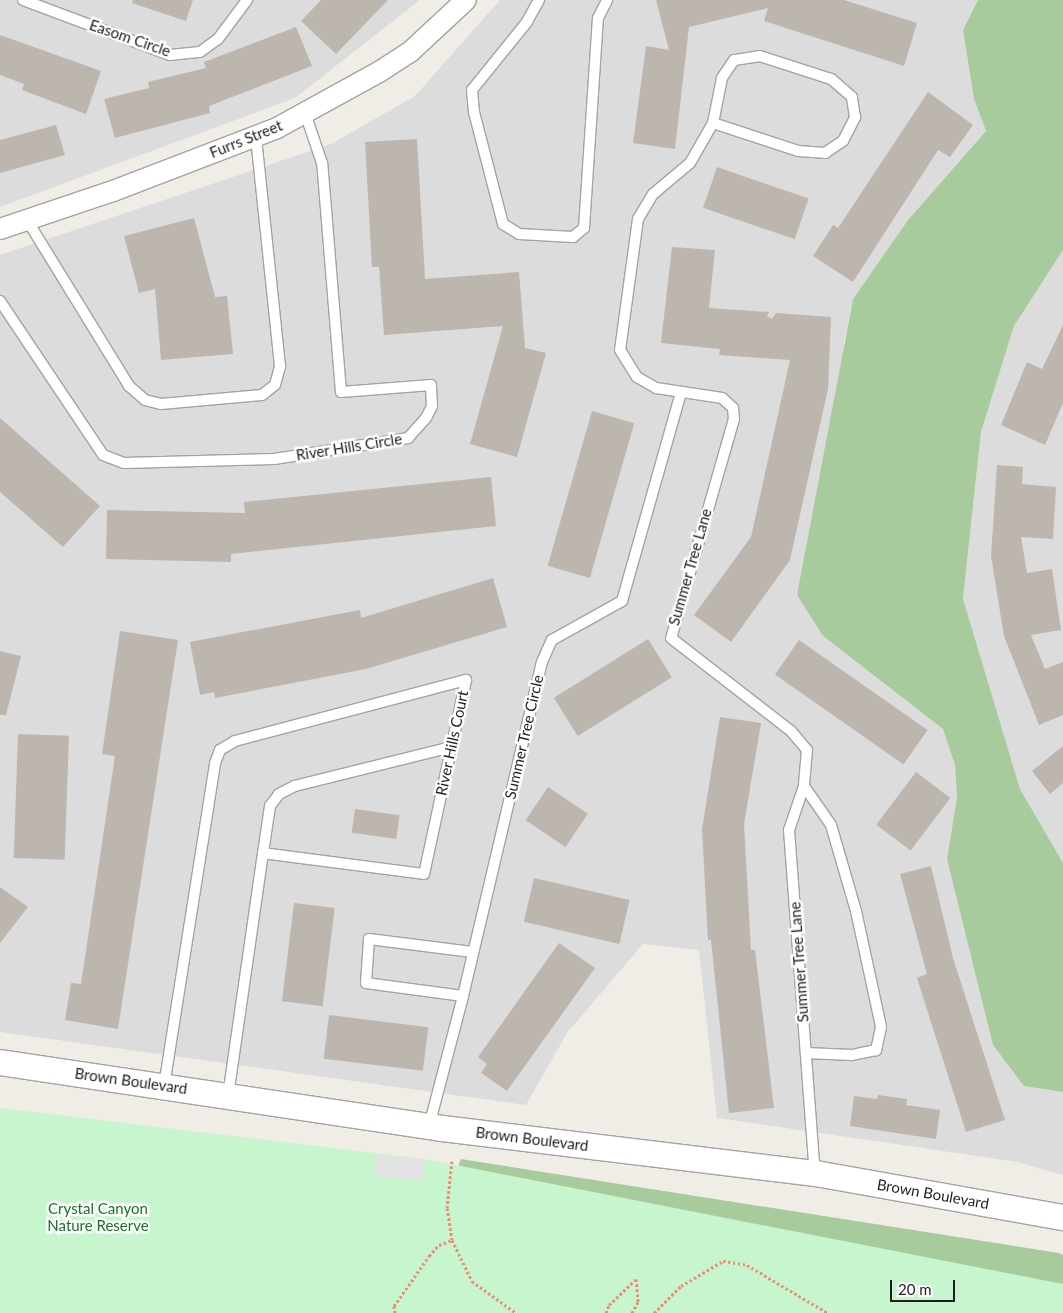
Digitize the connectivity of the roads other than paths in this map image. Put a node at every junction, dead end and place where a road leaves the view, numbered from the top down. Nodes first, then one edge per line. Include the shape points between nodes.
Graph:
1 (23, 0) edge
2 (247, 0) edge
3 (466, 0) edge
4 (540, 0) edge
5 (607, 0) edge
6 (305, 113) junction
7 (713, 123) junction
8 (256, 136) junction
9 (27, 220) junction
10 (0, 229) edge
11 (0, 301) edge
12 (681, 392) junction
13 (452, 748) junction
14 (804, 786) junction
15 (263, 853) junction
16 (472, 952) junction
17 (463, 996) junction
18 (806, 1053) junction
19 (0, 1062) edge
20 (164, 1086) junction
21 (228, 1096) junction
22 (429, 1126) junction
23 (815, 1173) junction
24 (1063, 1218) edge

1 - 2 lane, Easom Circle via 170,55 200,52 218,39
3 - 6 street, Furrs Street via 410,52
4 - 5 lane via 472,90 474,112 504,224 519,234 573,237 584,228 598,18
6 - 8 street, Furrs Street
6 - 11 lane, River Hills Circle via 322,163 341,392 432,386 432,406 408,438 274,459 124,463 103,455
7 - 7 lane, Summer Tree Lane via 798,151 825,153 843,141 855,117 852,97 831,79 760,56 734,60 722,78
7 - 12 lane, Summer Tree Lane via 690,163 653,194 638,219 620,350 637,377 656,388
8 - 9 street, Furrs Street
8 - 9 lane via 280,366 275,384 262,395 161,404 145,400 129,386
9 - 10 street, Furrs Street
12 - 14 lane, Summer Tree Lane via 722,398 733,408 734,419 671,638 791,731 807,750
12 - 16 lane, Summer Tree Circle via 622,601 552,640 542,662
13 - 15 lane via 295,786 279,794 270,806
13 - 15 lane, River Hills Court via 424,874
13 - 20 lane, River Hills Court via 466,680 235,741 220,750 215,763
14 - 18 lane, Summer Tree Lane via 789,830
14 - 18 lane via 831,825 856,911 881,1026 876,1050 852,1055
15 - 21 lane
16 - 17 lane, Summer Tree Circle
16 - 17 lane via 369,939 366,983
17 - 22 lane, Summer Tree Circle
18 - 23 lane, Summer Tree Lane
19 - 20 street, Brown Boulevard
20 - 21 street, Brown Boulevard
21 - 22 street, Brown Boulevard
22 - 23 street, Brown Boulevard
23 - 24 street, Brown Boulevard

